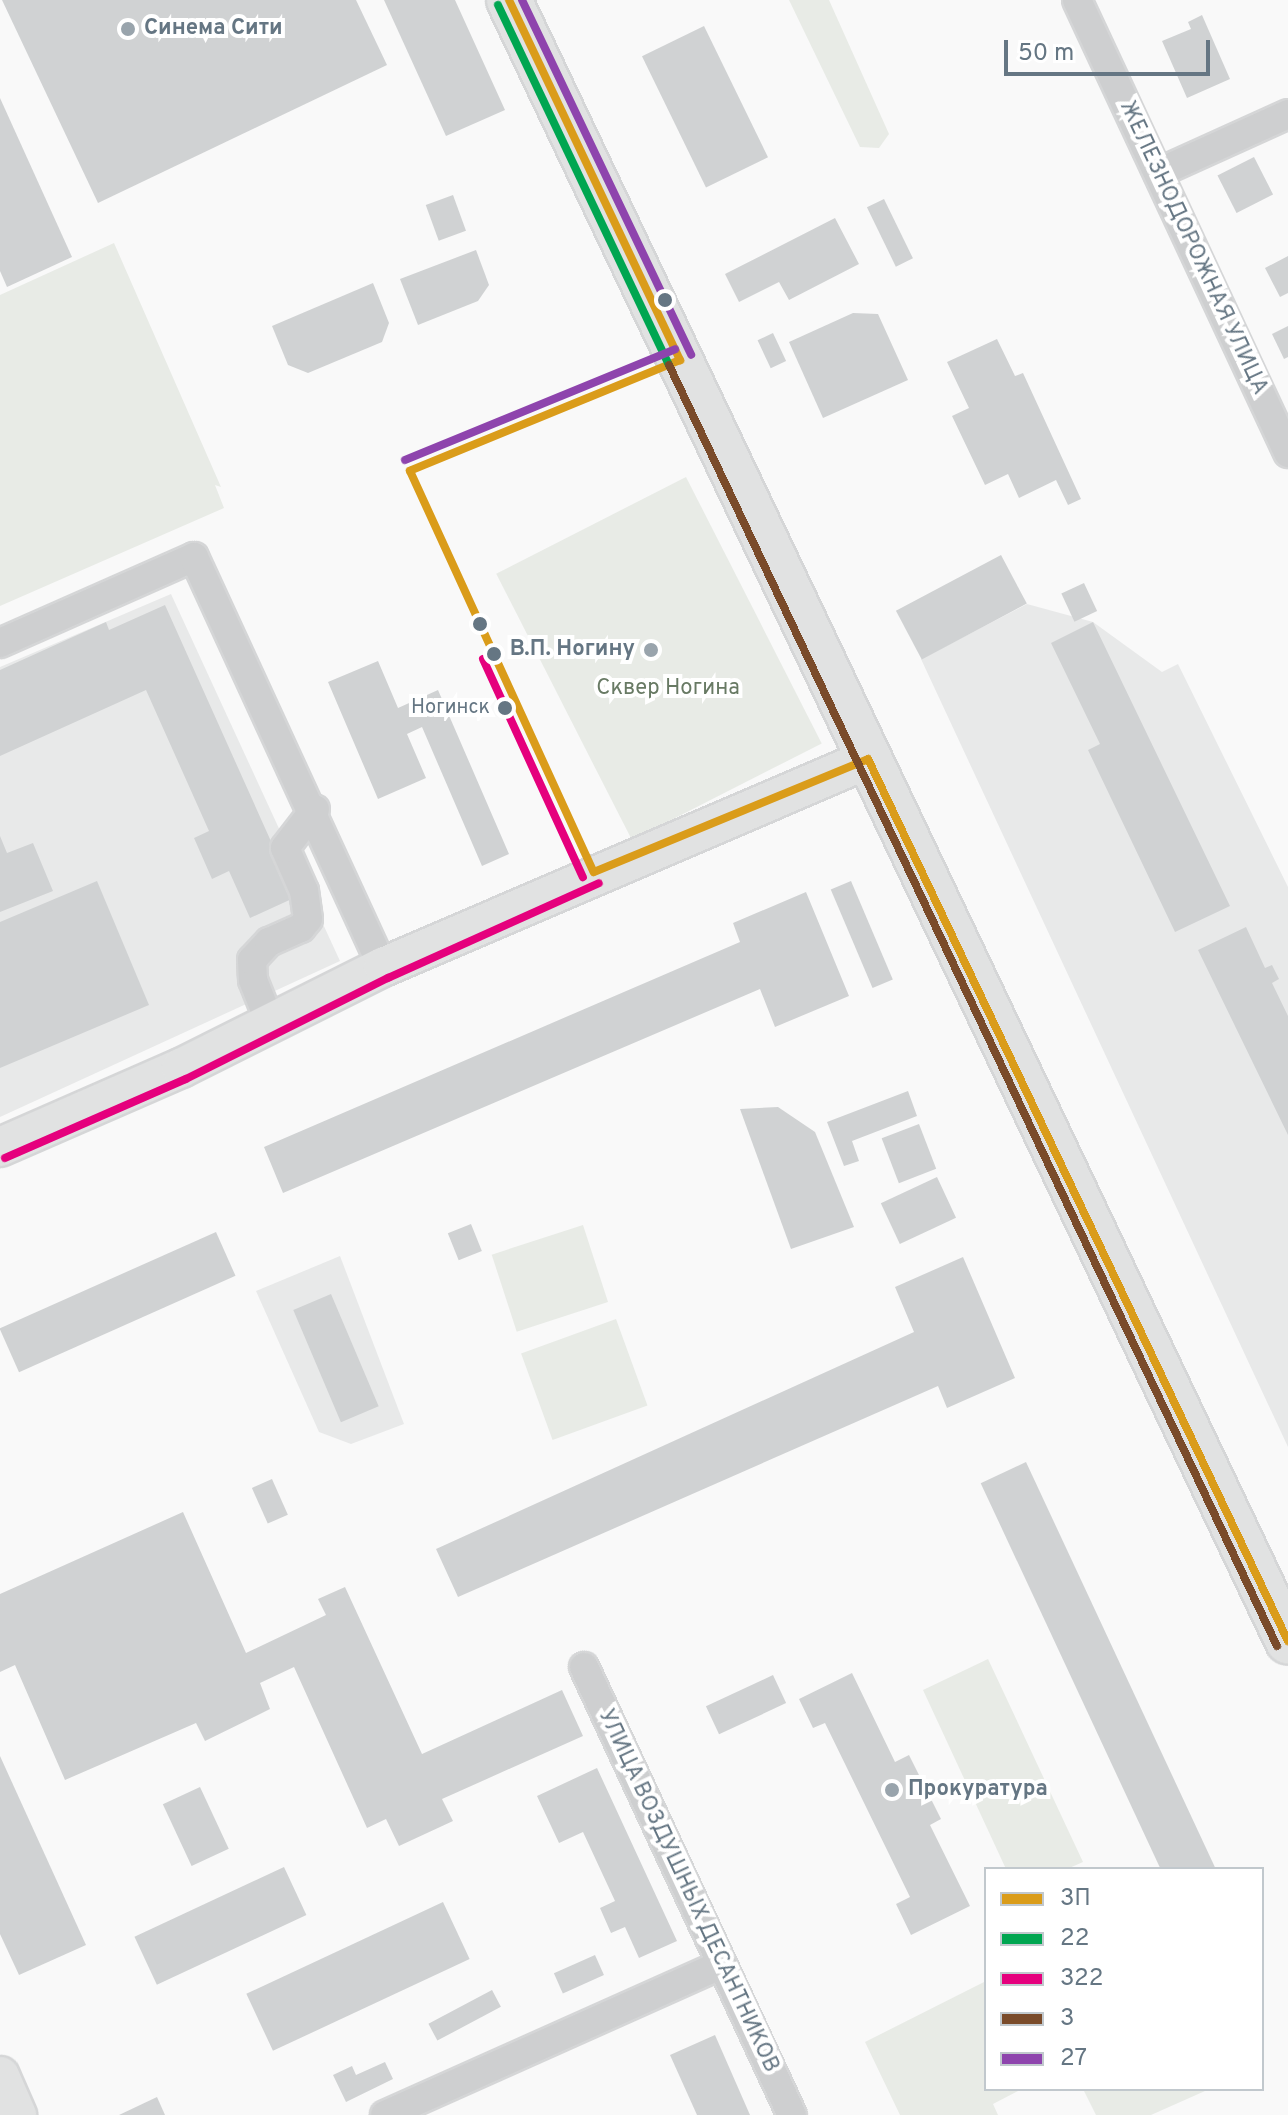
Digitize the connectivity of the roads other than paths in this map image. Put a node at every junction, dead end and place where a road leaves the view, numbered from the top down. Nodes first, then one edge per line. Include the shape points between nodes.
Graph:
1 (509, 0) edge
2 (1077, 0) edge
3 (1288, 114) edge
4 (1158, 173) junction
5 (1288, 453) edge
6 (0, 643) edge
7 (868, 759) junction
8 (315, 809) junction
9 (383, 967) junction
10 (271, 1025) junction
11 (0, 1147) edge
12 (1288, 1641) edge
13 (584, 1667) dead end
14 (721, 1965) junction
15 (0, 2076) edge
16 (17, 2115) edge
17 (385, 2115) edge
18 (792, 2115) edge

1 - 7 main road
2 - 4 street, ЖЕЛЕЗНОДОРОЖНАЯ УЛИЦА
3 - 4 street
4 - 5 street, ЖЕЛЕЗНОДОРОЖНАЯ УЛИЦА
6 - 8 street via 194,557
7 - 9 street
7 - 12 main road
8 - 9 street
8 - 10 street via 285,848 304,891 308,919 269,942 252,960 253,980
9 - 10 street
10 - 11 street
13 - 14 street, УЛИЦА ВОЗДУШНЫХ ДЕСАНТНИКОВ
14 - 17 street
14 - 18 street, УЛИЦА ВОЗДУШНЫХ ДЕСАНТНИКОВ
15 - 16 street

